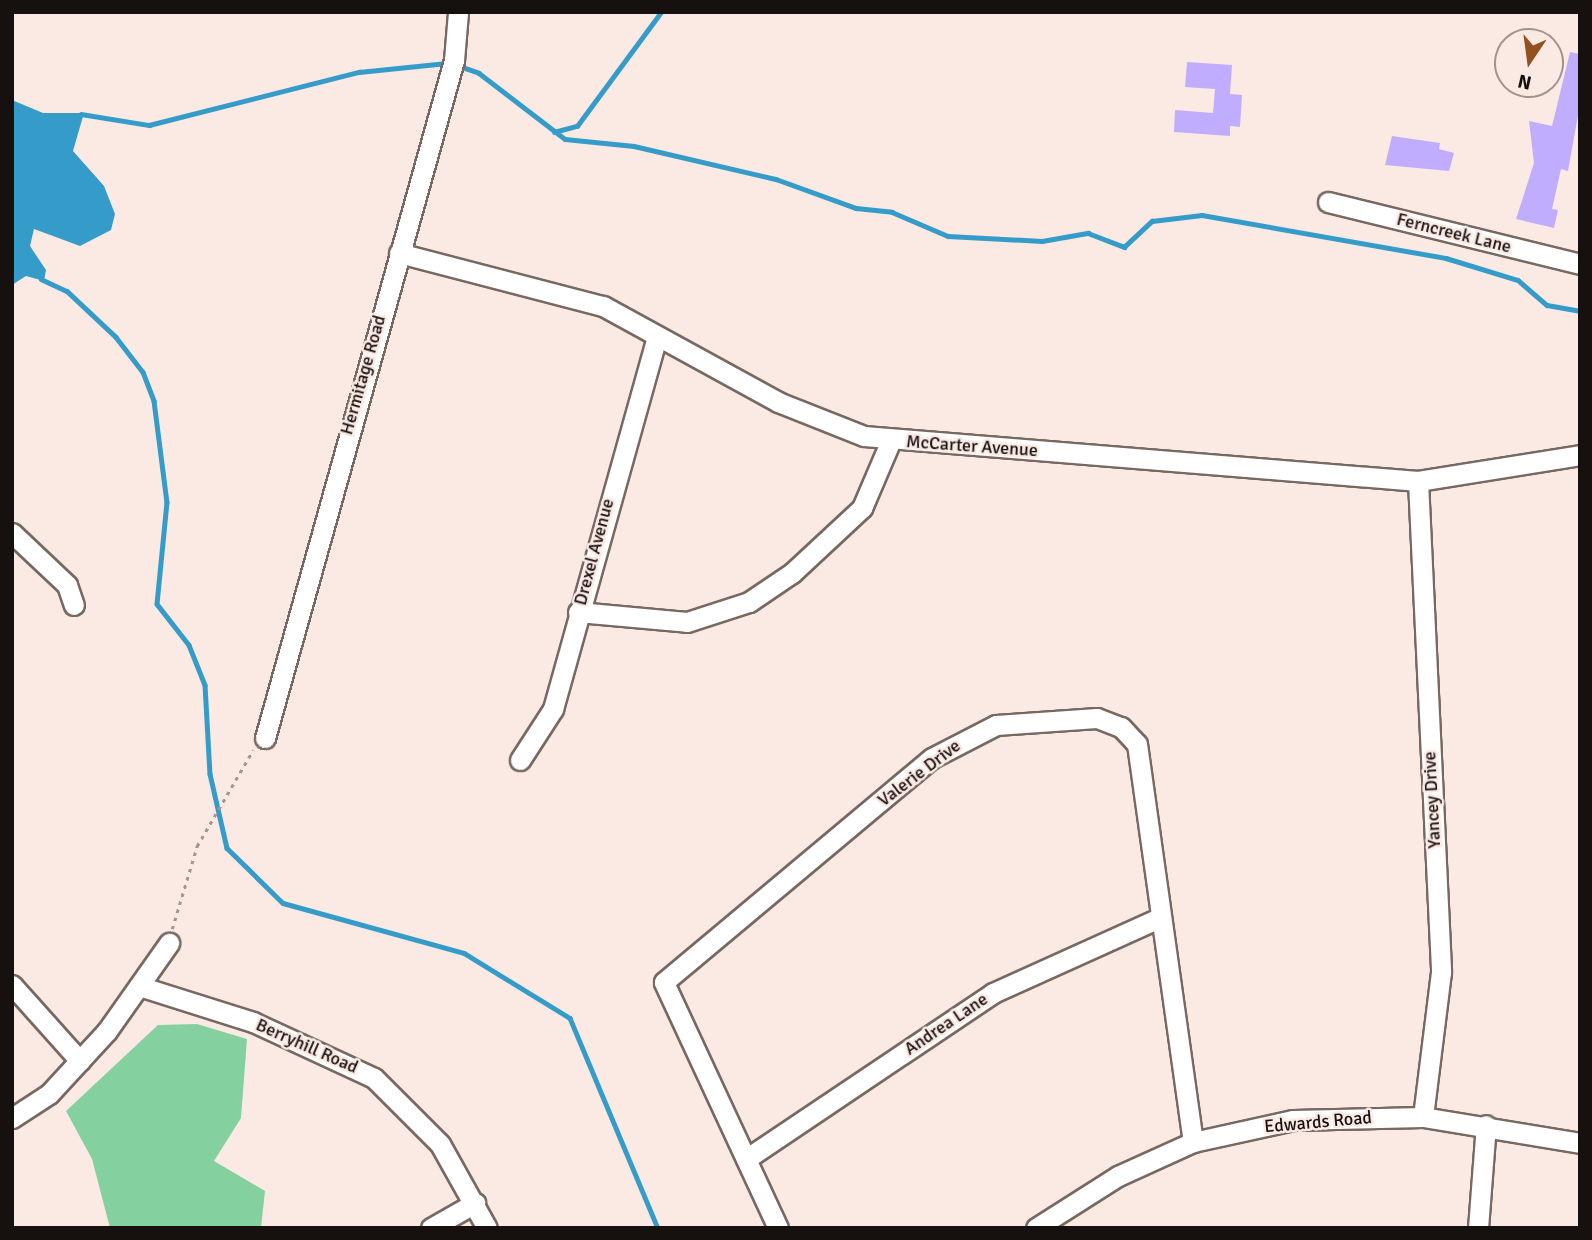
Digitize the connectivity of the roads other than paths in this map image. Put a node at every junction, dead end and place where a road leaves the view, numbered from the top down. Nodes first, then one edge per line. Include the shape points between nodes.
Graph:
1 (458, 12) edge
2 (1328, 202) dead end
3 (399, 253) junction
4 (1580, 264) edge
5 (657, 337) junction
6 (891, 440) junction
7 (1580, 455) edge
8 (1418, 481) junction
9 (12, 533) edge
10 (75, 605) dead end
11 (578, 612) junction
12 (265, 738) dead end
13 (520, 760) dead end
14 (1161, 917) junction
15 (169, 943) road end
16 (12, 985) edge
17 (139, 986) junction
18 (80, 1060) junction
19 (1423, 1117) junction
20 (12, 1118) edge
21 (1486, 1125) junction
22 (1193, 1142) junction
23 (1580, 1143) edge
24 (746, 1159) junction
25 (475, 1203) junction
26 (430, 1228) edge
27 (487, 1228) edge
28 (778, 1228) edge
29 (1036, 1228) edge
30 (1478, 1228) edge

1 - 3 street, Hermitage Road via 453,66
2 - 4 street, Ferncreek Lane
3 - 5 street, McCarter Avenue via 585,300
3 - 12 street, Hermitage Road
5 - 6 street, McCarter Avenue via 815,419
5 - 11 street, Drexel Avenue
6 - 8 street, McCarter Avenue
6 - 11 street via 862,508 792,573 750,602 687,622
7 - 8 street, McCarter Avenue
8 - 19 street, Yancey Drive via 1441,972
9 - 10 street via 67,585
11 - 13 street, Drexel Avenue via 549,722
14 - 22 street, Valerie Drive
14 - 24 street, Andrea Lane via 993,993
14 - 24 street, Valerie Drive via 1142,762 1127,732 1108,720 1073,718 996,725 955,743 664,982
15 - 17 street
16 - 18 street
17 - 18 street
17 - 25 street, Berryhill Road via 253,1022 360,1068 417,1116
18 - 20 street via 49,1094
19 - 21 street, Edwards Road
19 - 22 street, Edwards Road via 1293,1120
21 - 23 street, Edwards Road
21 - 30 street
22 - 29 street, Edwards Road via 1118,1176
24 - 28 street, Valerie Drive
25 - 26 street
25 - 27 street, Berryhill Road

